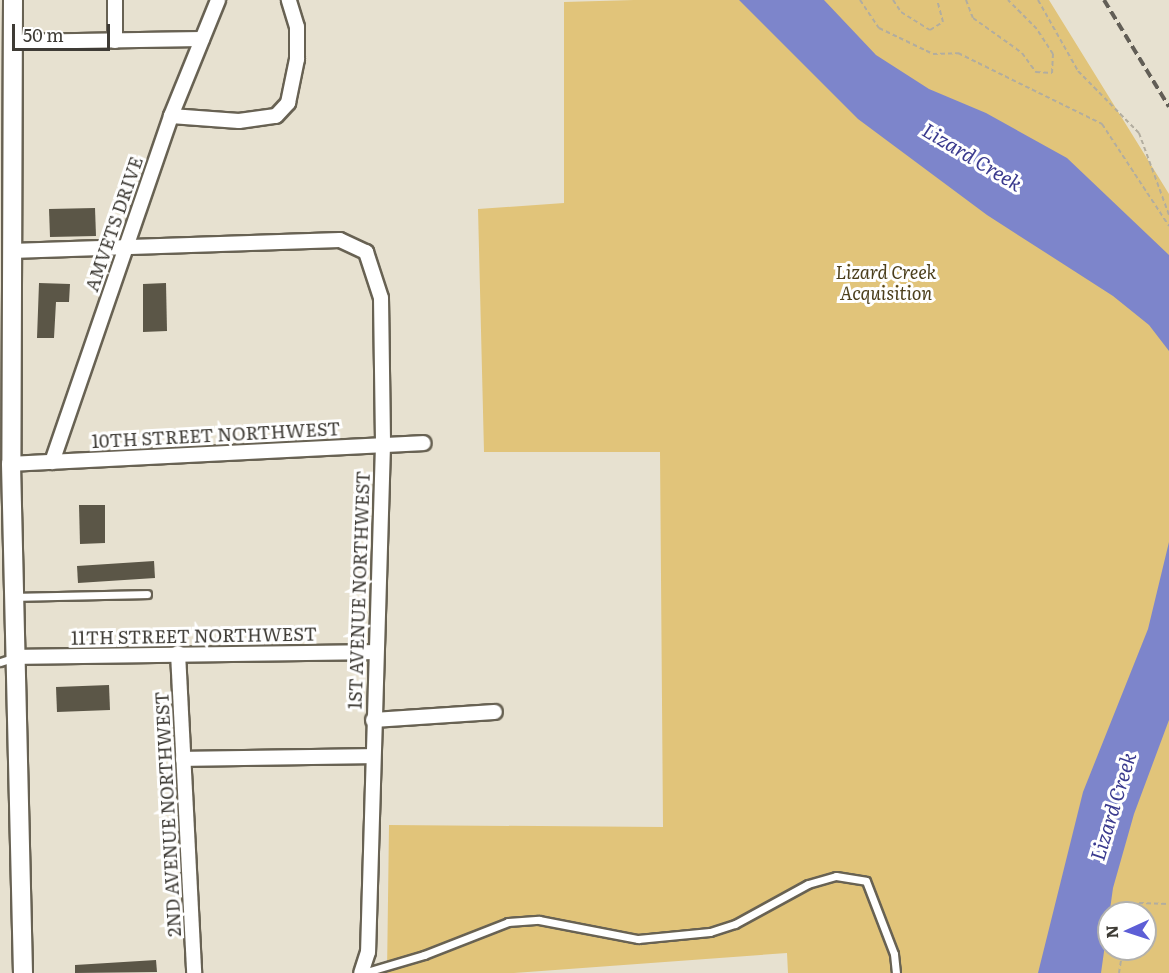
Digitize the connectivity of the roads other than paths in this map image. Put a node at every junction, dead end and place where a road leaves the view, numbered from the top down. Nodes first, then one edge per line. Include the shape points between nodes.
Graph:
1 (13, 0) edge
2 (115, 0) edge
3 (218, 0) edge
4 (289, 0) edge
5 (202, 39) junction
6 (115, 41) junction
7 (14, 42) junction
8 (171, 116) junction
9 (124, 249) junction
10 (10, 251) junction
11 (423, 443) dead end
12 (382, 445) junction
13 (52, 462) junction
14 (6, 463) edge
15 (147, 594) dead end
16 (14, 597) junction
17 (374, 652) junction
18 (178, 653) junction
19 (7, 660) edge
20 (495, 712) dead end
21 (373, 720) junction
22 (372, 756) junction
23 (183, 759) junction
24 (23, 973) edge
25 (194, 973) edge
26 (362, 973) edge
27 (896, 973) edge

1 - 7 main road
2 - 6 street
3 - 5 street, AMVETS DRIVE
4 - 8 street via 297,27 297,59 288,103 276,116 239,121
5 - 6 street
5 - 8 street, AMVETS DRIVE
6 - 7 street
7 - 10 main road
8 - 9 street, AMVETS DRIVE
9 - 10 street, 1ST AVENUE NORTHWEST
9 - 12 street, 1ST AVENUE NORTHWEST via 340,240 366,252 381,298
9 - 13 street, AMVETS DRIVE
10 - 14 main road
11 - 12 street, 10TH STREET NORTHWEST
12 - 13 street, 10TH STREET NORTHWEST
12 - 17 street, 1ST AVENUE NORTHWEST
13 - 14 street, 10TH STREET NORTHWEST
14 - 16 main road
15 - 16 lane
16 - 19 main road
17 - 18 street, 11TH STREET NORTHWEST
17 - 21 street, 1ST AVENUE NORTHWEST
18 - 19 street, 11TH STREET NORTHWEST
18 - 23 street, 2ND AVENUE NORTHWEST
19 - 24 main road
20 - 21 street
21 - 22 street, 1ST AVENUE NORTHWEST
22 - 23 street
22 - 26 street, 1ST AVENUE NORTHWEST via 368,952
23 - 25 street, 2ND AVENUE NORTHWEST
26 - 27 lane via 424,955 508,922 539,920 638,939 710,932 735,924 808,884 836,876 866,881 894,954

